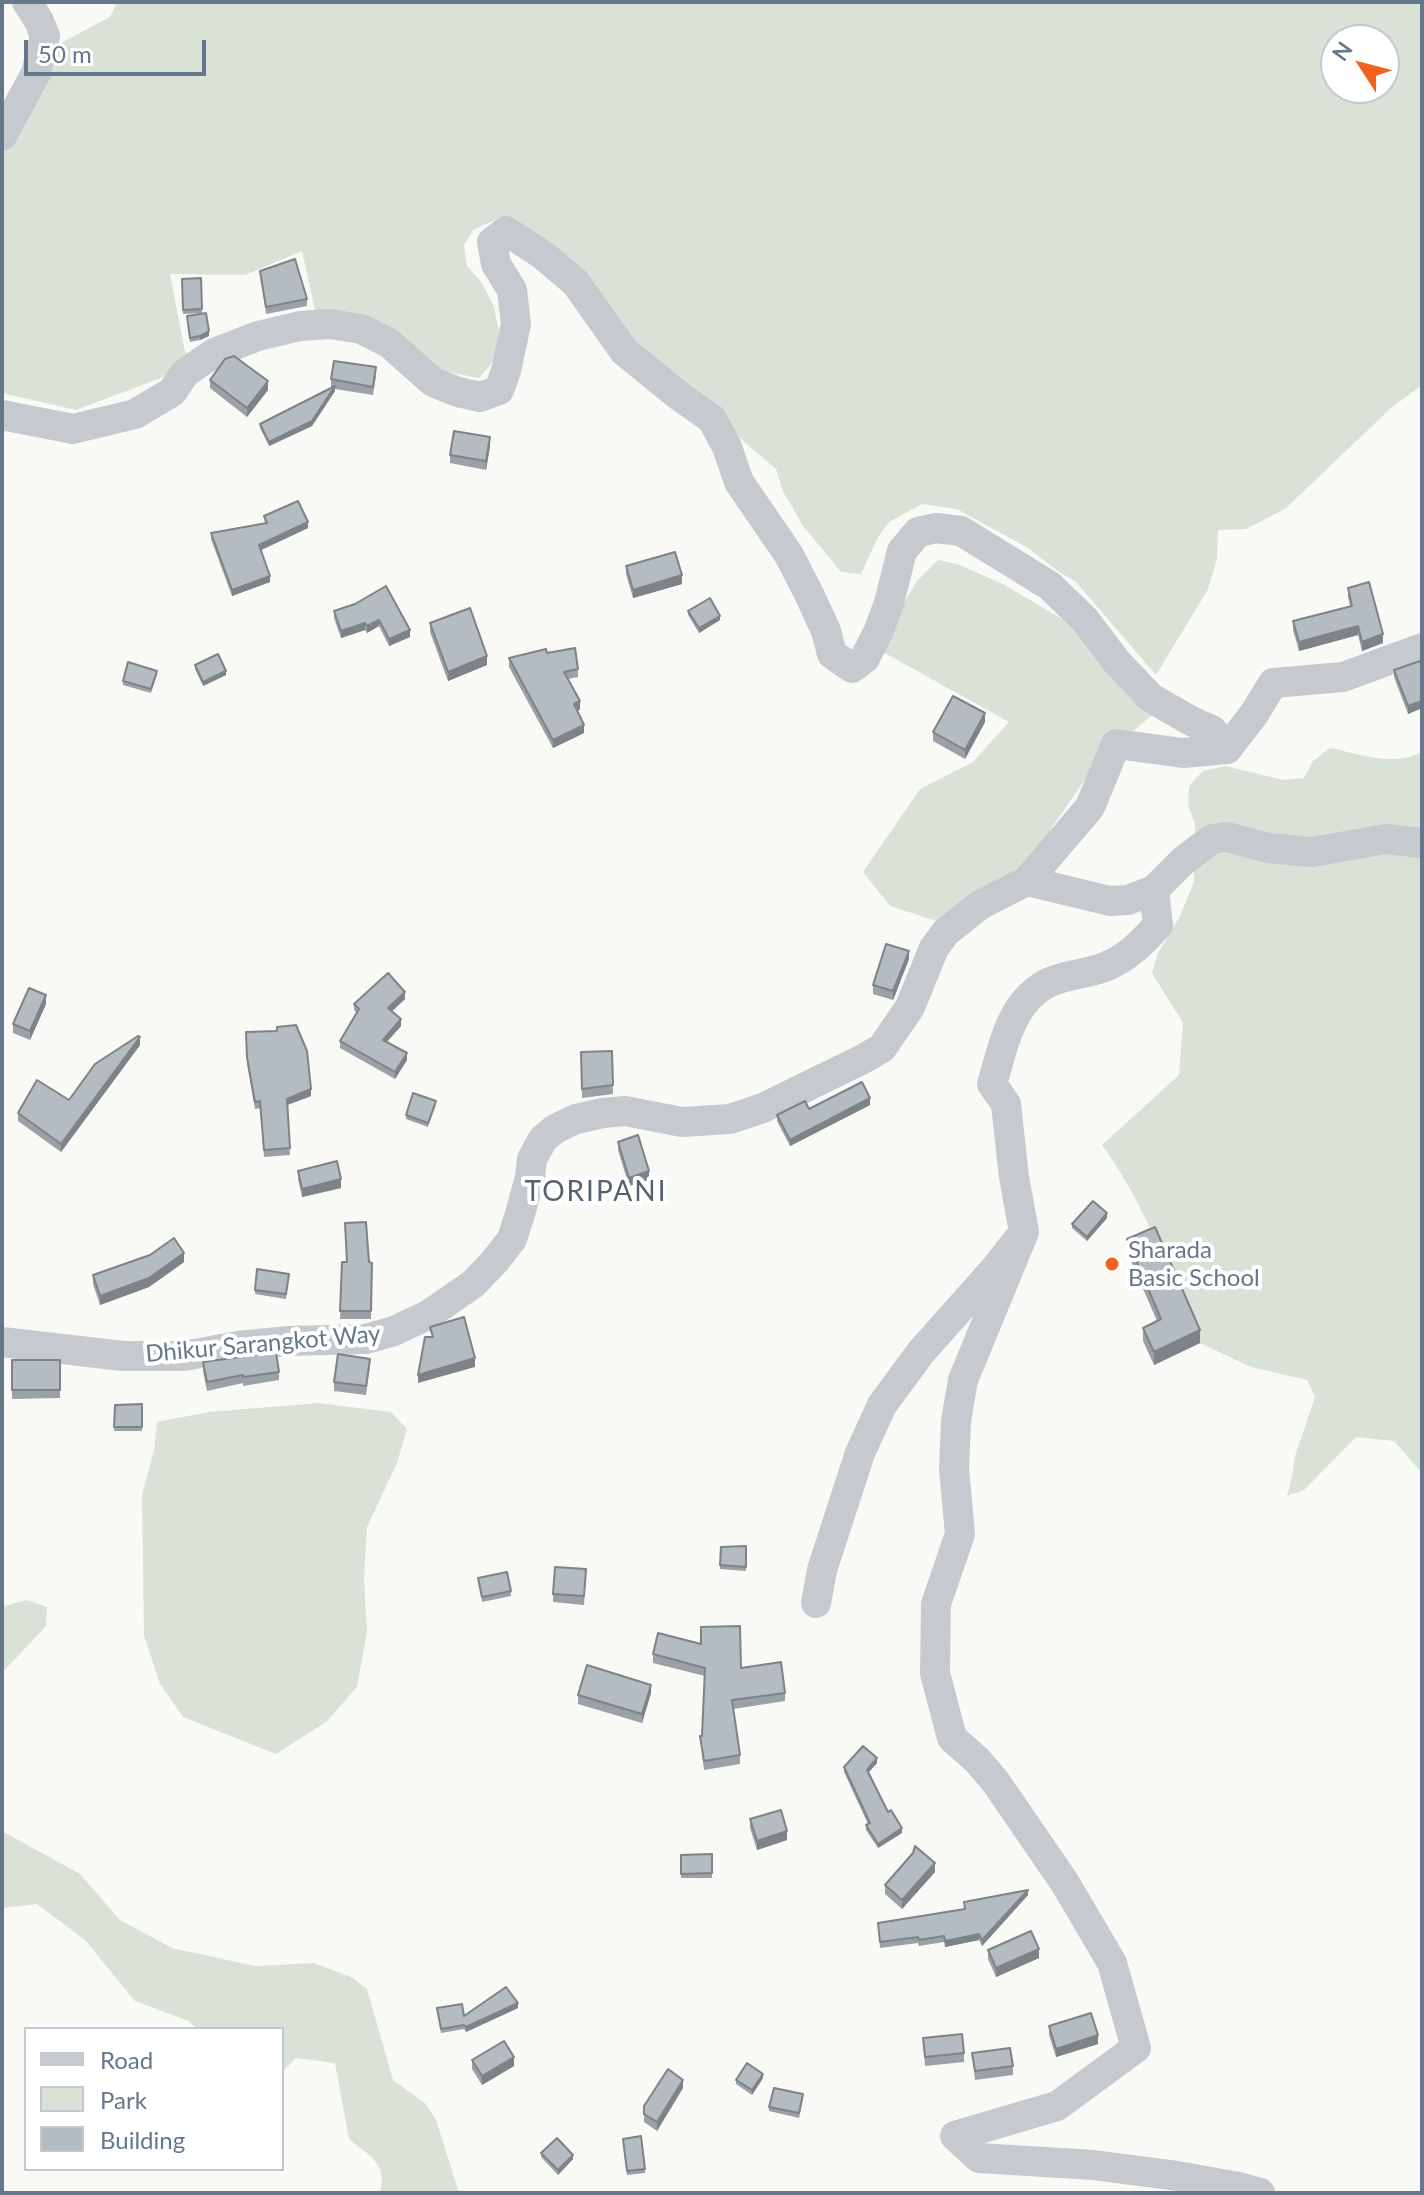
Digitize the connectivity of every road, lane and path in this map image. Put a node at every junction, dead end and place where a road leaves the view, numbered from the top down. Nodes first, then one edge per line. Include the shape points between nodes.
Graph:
1 (27, 2) edge
2 (2, 136) edge
3 (2, 415) edge
4 (1422, 648) edge
5 (1227, 749) junction
6 (1422, 843) edge
7 (1027, 881) junction
8 (1154, 890) junction
9 (1024, 1232) junction
10 (2, 1342) edge
11 (816, 1603) dead end
12 (1260, 2193) edge

1 - 2 street via 45,36 36,73
3 - 5 street via 73,429 135,414 172,392 185,373 214,353 258,336 330,324 361,329 389,343 433,382 480,397 499,390 516,324 512,290 496,264 492,242 506,231 576,283 624,351 712,419 739,482 810,596 832,654 852,668 865,658 889,603 902,551 918,532 961,531 1050,586 1151,698 1212,730
4 - 5 street via 1343,677 1273,683
5 - 7 street via 1183,753 1116,744 1090,807
6 - 8 street via 1386,839 1312,852 1212,839
7 - 8 street via 1110,901
7 - 10 street, Dhikur Sarangkot Way via 980,905 946,932 894,1034 863,1059 730,1119 682,1122 625,1111 576,1119 555,1129 532,1159 512,1239 495,1261 462,1292 394,1331 366,1339 288,1341 184,1356 123,1356
8 - 9 street via 1158,925 1136,950 1105,966 1048,981 1023,1004 1008,1032 992,1084 1006,1104
9 - 11 street via 882,1405 860,1453
9 - 12 street via 963,1380 954,1469 960,1534 936,1604 935,1673 952,1738 995,1781 1112,1963 1136,2048 1057,2106 955,2136 979,2158 1094,2165

